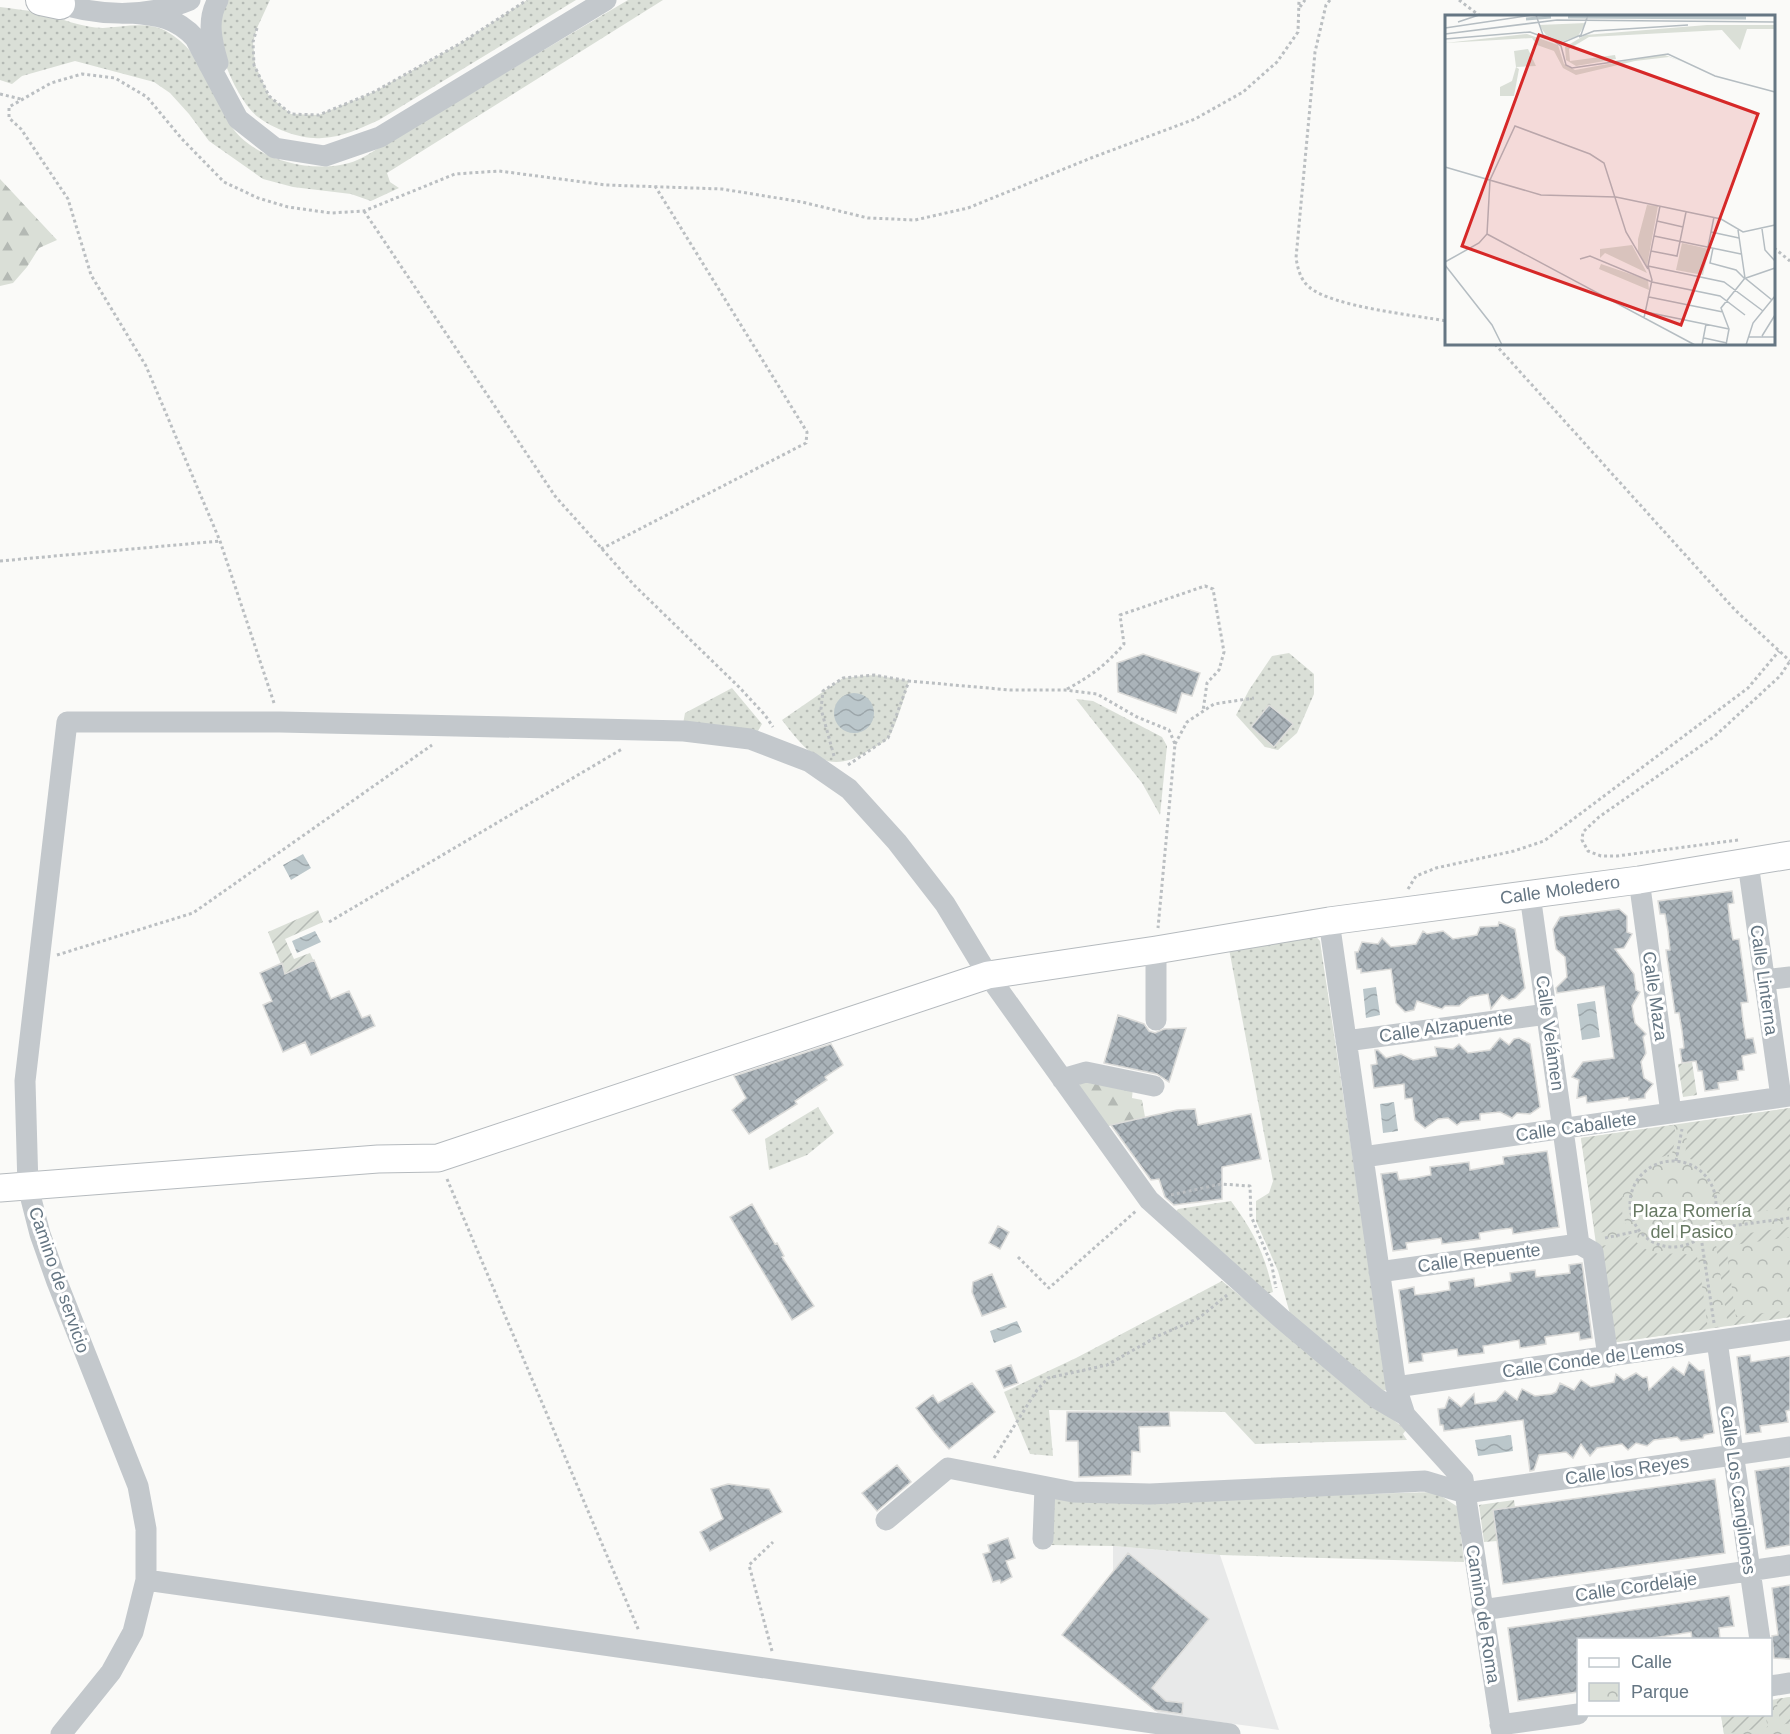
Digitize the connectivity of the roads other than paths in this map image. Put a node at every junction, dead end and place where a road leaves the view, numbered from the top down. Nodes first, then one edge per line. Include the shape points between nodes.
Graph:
1 (190, 0) edge
2 (218, 0) edge
3 (606, 0) edge
4 (49, 1) edge
5 (131, 13) junction
6 (231, 107) junction
7 (1746, 851) junction
8 (1790, 855) edge
9 (1639, 880) junction
10 (1530, 895) junction
11 (1329, 921) junction
12 (1156, 950) junction
13 (988, 975) junction
14 (1790, 977) edge
15 (1764, 980) junction
16 (1547, 1014) junction
17 (1156, 1020) dead end
18 (1346, 1041) junction
19 (1062, 1079) junction
20 (1154, 1086) dead end
21 (1786, 1097) edge
22 (1676, 1117) junction
23 (1563, 1129) junction
24 (1363, 1157) junction
25 (28, 1186) junction
26 (0, 1188) edge
27 (1588, 1241) junction
28 (1379, 1272) junction
29 (1790, 1330) edge
30 (1716, 1336) junction
31 (1608, 1357) junction
32 (1396, 1387) junction
33 (1405, 1415) junction
34 (1790, 1447) edge
35 (1733, 1455) junction
36 (1045, 1486) junction
37 (1465, 1493) junction
38 (886, 1520) dead end
39 (1043, 1539) dead end
40 (1790, 1565) edge
41 (1750, 1571) junction
42 (146, 1580) junction
43 (1482, 1610) junction
44 (1760, 1638) edge
45 (1790, 1683) edge
46 (1772, 1686) edge
47 (1577, 1714) edge
48 (1501, 1730) edge
49 (61, 1734) edge
50 (1230, 1734) edge

1 - 5 street
2 - 6 street via 211,20 211,36
3 - 6 street via 380,137 325,156 275,148 238,119
4 - 5 street via 94,12
5 - 6 street via 156,14 186,28
7 - 8 main road, Calle Moledero
7 - 9 main road, Calle Moledero
7 - 15 street, Calle Linterna
9 - 10 main road, Calle Moledero
9 - 22 street, Calle Maza
10 - 11 main road, Calle Moledero
10 - 16 street, Calle Velámen
11 - 12 main road, Calle Moledero
11 - 18 street
12 - 13 main road, Calle Moledero
12 - 17 street
13 - 19 street
13 - 25 main road, Calle Moledero via 438,1158 378,1159
13 - 25 street, Camino de servicio via 945,904 849,789 810,762 750,739 684,731 280,722 67,722 25,1081
14 - 15 street
15 - 21 street, Calle Linterna
16 - 18 street, Calle Alzapuente
16 - 23 street, Calle Velámen
18 - 24 street
19 - 20 street via 1086,1072
19 - 33 street via 1149,1200 1282,1320 1376,1398
21 - 22 street, Calle Caballete
22 - 23 street, Calle Caballete
23 - 24 street, Calle Caballete
23 - 27 street, Calle Velámen
24 - 28 street
25 - 26 main road, Calle Moledero
25 - 42 street, Camino de servicio via 57,1282 138,1486 146,1529
27 - 28 street, Calle Repuente
27 - 31 street via 1593,1252
28 - 32 street
29 - 30 street, Calle Conde de Lemos
30 - 31 street, Calle Conde de Lemos
30 - 35 street, Calle Los Cangilones
31 - 32 street, Calle Conde de Lemos
32 - 33 street
33 - 37 street, Camino de Roma via 1463,1479
34 - 35 street, Calle los Reyes
35 - 37 street, Calle los Reyes
35 - 41 street, Calle Los Cangilones
36 - 37 street via 1072,1492 1150,1494 1425,1481
36 - 38 street via 948,1468
36 - 39 street
37 - 43 street, Camino de Roma
40 - 41 street, Calle Cordelaje
41 - 43 street, Calle Cordelaje
41 - 44 street, Calle Los Cangilones
42 - 49 street, Camino de servicio via 133,1632 111,1672
42 - 50 street
43 - 48 street, Camino de Roma
45 - 46 street
47 - 48 street

